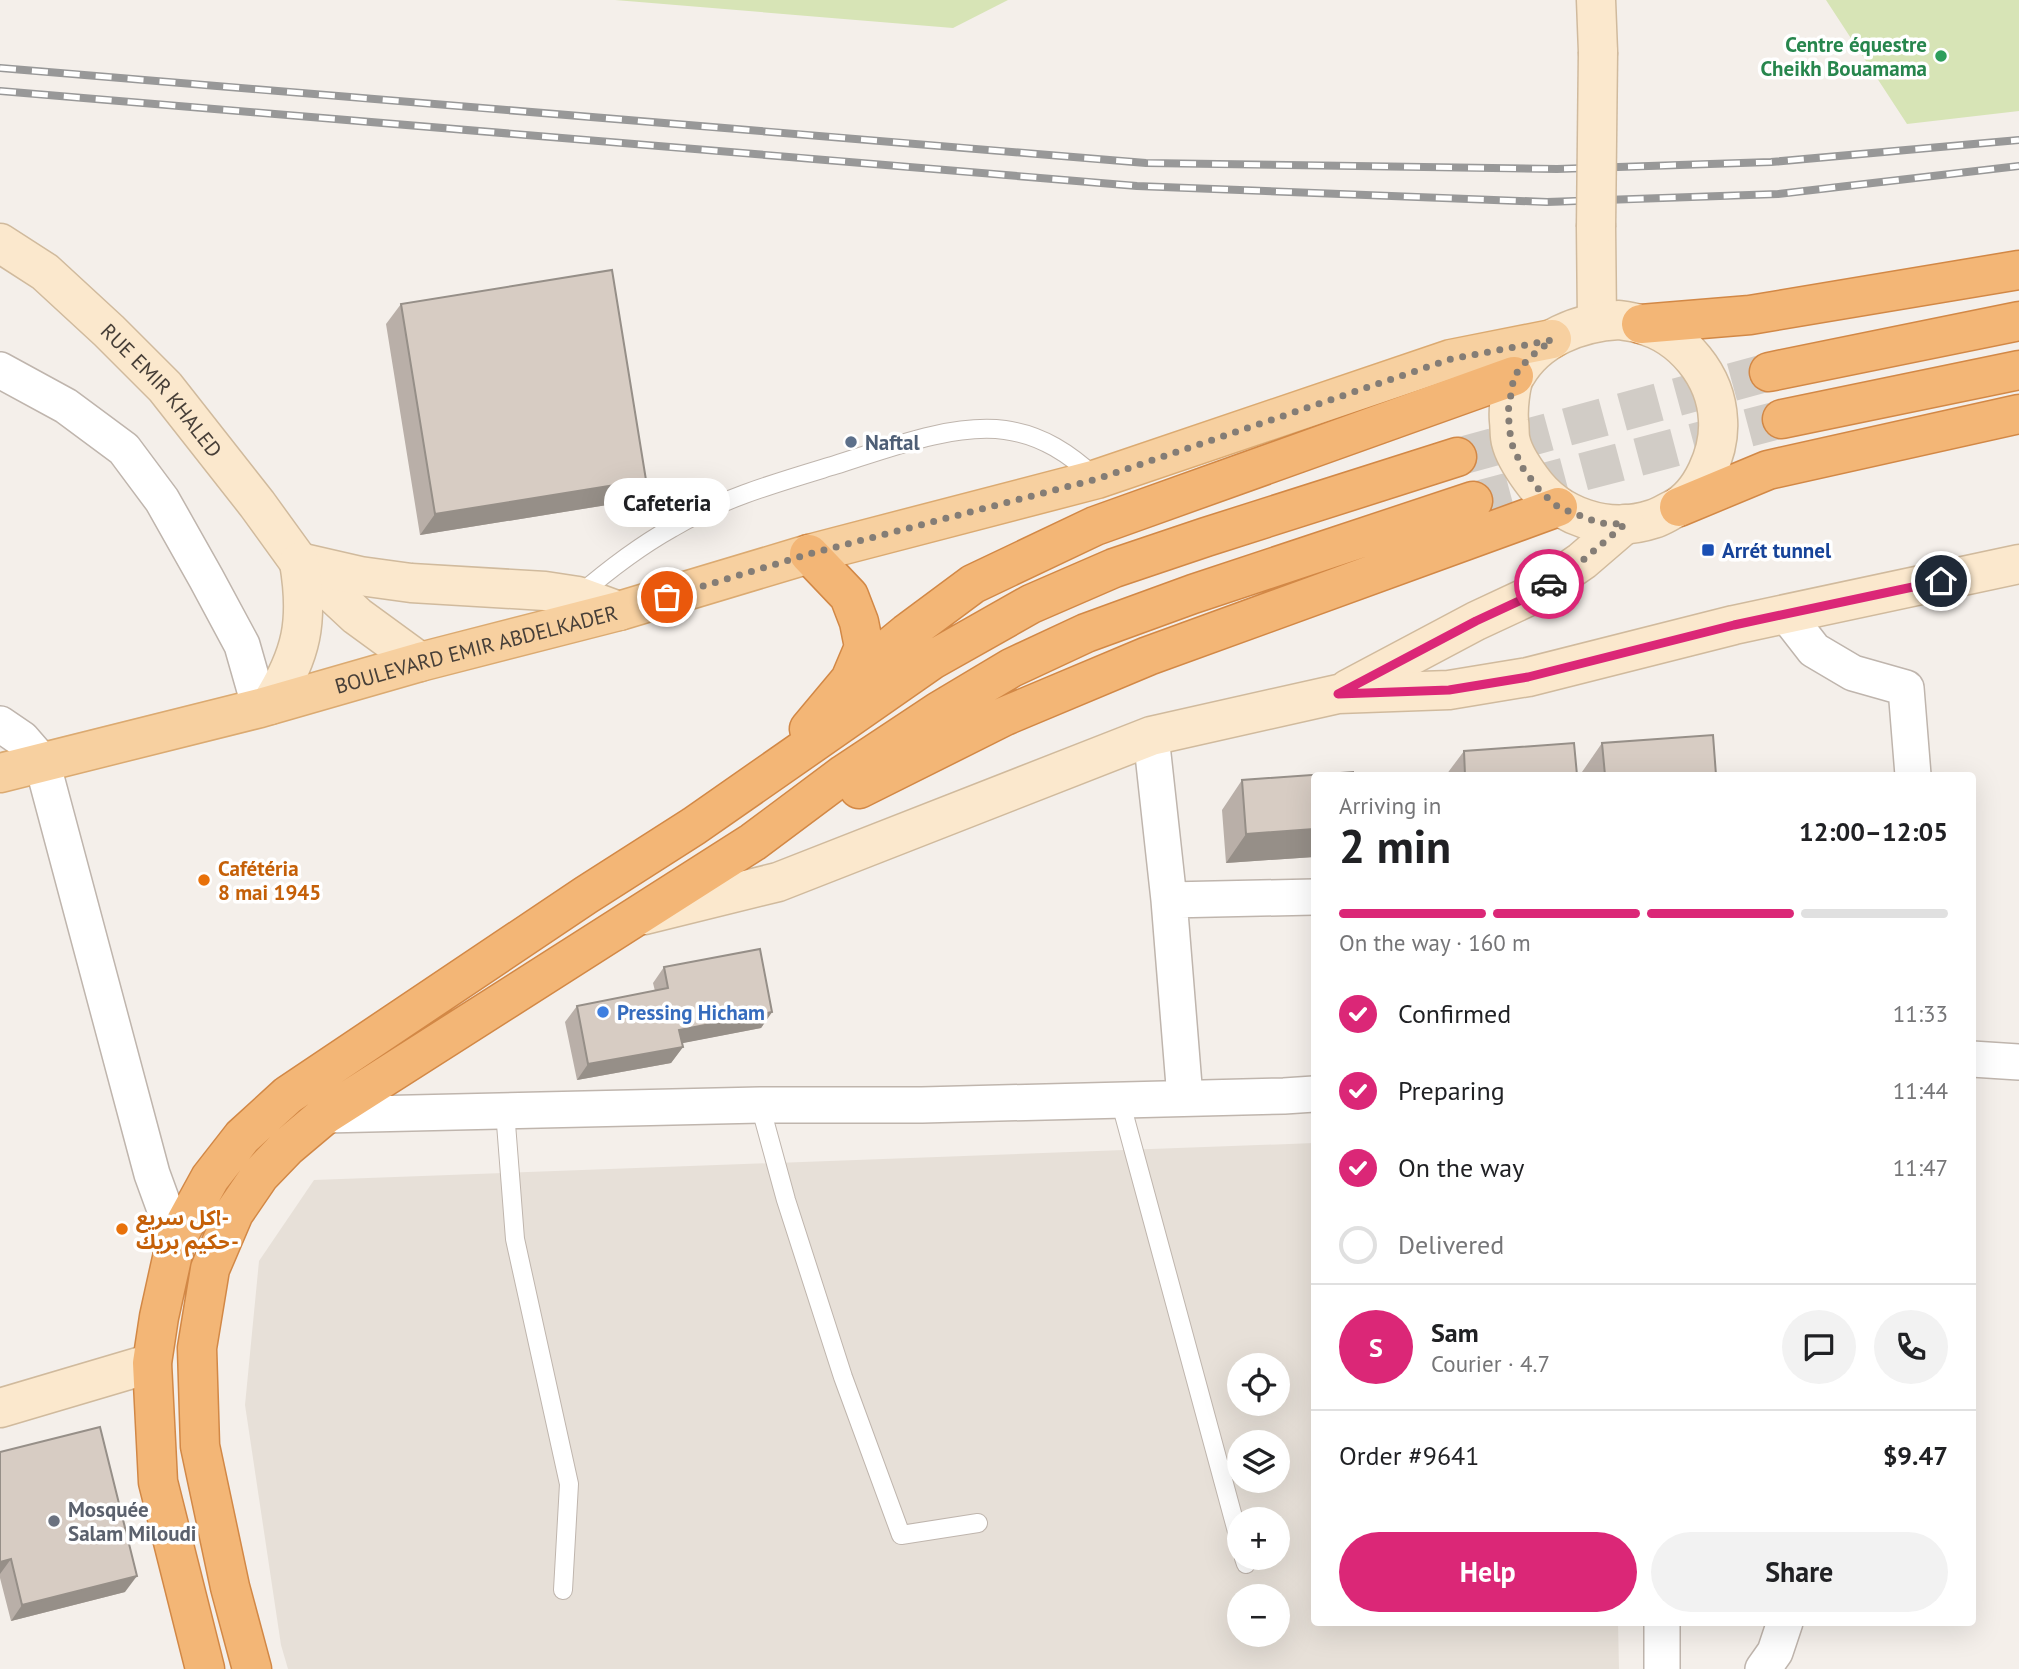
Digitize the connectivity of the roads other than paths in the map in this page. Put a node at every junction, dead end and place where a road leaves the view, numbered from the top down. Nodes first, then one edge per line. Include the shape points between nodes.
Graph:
1 (1596, 0) edge
2 (0, 243) edge
3 (2019, 270) edge
4 (1597, 321) junction
5 (2019, 321) edge
6 (1641, 324) junction
7 (1552, 340) junction
8 (0, 370) edge
9 (2019, 370) edge
10 (1769, 372) tunnel mouth
11 (1514, 376) junction
12 (2019, 414) edge
13 (1782, 419) tunnel mouth
14 (1457, 457) tunnel mouth
15 (1097, 479) junction
16 (1474, 501) tunnel mouth
17 (1558, 507) junction
18 (1679, 507) junction
19 (1625, 524) junction
20 (809, 554) junction
21 (299, 562) junction
22 (2019, 564) edge
23 (578, 596) junction
24 (619, 611) junction
25 (1786, 614) junction
26 (420, 662) junction
27 (850, 680) junction
28 (1338, 694) junction
29 (265, 707) junction
30 (0, 724) edge
31 (1151, 736) junction
32 (42, 762) junction
33 (775, 769) junction
34 (1913, 772) edge
35 (0, 773) edge
36 (753, 842) junction
37 (1311, 897) edge
38 (1169, 900) junction
39 (632, 918) junction
40 (1976, 1059) edge
41 (2019, 1062) edge
42 (1311, 1094) edge
43 (1185, 1098) junction
44 (1120, 1100) junction
45 (760, 1105) junction
46 (505, 1111) junction
47 (325, 1115) junction
48 (176, 1240) junction
49 (152, 1363) junction
50 (0, 1406) edge
51 (1231, 1507) edge
52 (978, 1522) dead end
53 (563, 1590) dead end
54 (1661, 1626) edge
55 (1785, 1626) edge
56 (205, 1669) edge
57 (251, 1669) edge
58 (1662, 1669) edge
59 (1763, 1669) edge

1 - 4 street, bridge
2 - 21 street, RUE EMIR KHALED via 44,272 165,387
3 - 6 highway via 1750,315
4 - 6 street
4 - 7 street
5 - 10 highway
6 - 18 street via 1671,338 1696,359 1712,388 1718,420 1715,453 1702,482
7 - 11 street
7 - 15 main road, BOULEVARD EMIR ABDELKADER via 1451,359
8 - 29 street via 66,406 124,449 162,500 236,634
9 - 13 highway
11 - 17 street via 1508,412 1511,442 1522,467
11 - 27 highway via 1095,526 973,584
12 - 18 highway via 1768,470
14 - 33 highway via 1114,568 1031,604 932,660
15 - 20 main road, BOULEVARD EMIR ABDELKADER
15 - 23 lane via 1056,446 1031,436 1005,430 951,432 745,493 673,527
16 - 36 highway via 1193,594 1086,633 1011,668 865,760
17 - 19 street via 1599,523
17 - 36 highway via 1136,661 1006,716
18 - 19 street via 1653,519
19 - 28 street via 1536,593
20 - 24 main road, BOULEVARD EMIR ABDELKADER
20 - 27 highway via 849,596 859,622 864,647
21 - 23 street via 399,581
21 - 26 street, RUE EMIR KHALED via 356,616
21 - 29 street via 304,592 297,652 286,680
22 - 25 street
23 - 24 street
24 - 26 main road, BOULEVARD EMIR ABDELKADER
25 - 28 street via 1528,677 1449,690
25 - 34 street via 1814,650 1853,673 1906,688
26 - 29 main road, BOULEVARD EMIR ABDELKADER
27 - 33 highway
28 - 31 street
29 - 32 main road, BOULEVARD EMIR ABDELKADER
30 - 32 street via 22,739
31 - 38 street
31 - 39 street via 778,882
32 - 35 main road, BOULEVARD EMIR ABDELKADER
32 - 48 street via 152,1174
33 - 48 highway via 288,1096 242,1137 210,1178
36 - 39 highway
37 - 38 street
38 - 43 street
39 - 47 highway
40 - 41 street
42 - 43 street
43 - 44 street
44 - 45 street
44 - 51 lane
45 - 46 street
45 - 52 lane via 843,1377 901,1535
46 - 47 street
46 - 53 lane via 515,1239 569,1484
47 - 57 highway via 269,1166 234,1213 210,1269 197,1348 200,1446
48 - 49 highway
49 - 50 street
49 - 56 highway via 158,1482
54 - 58 street
55 - 59 street

